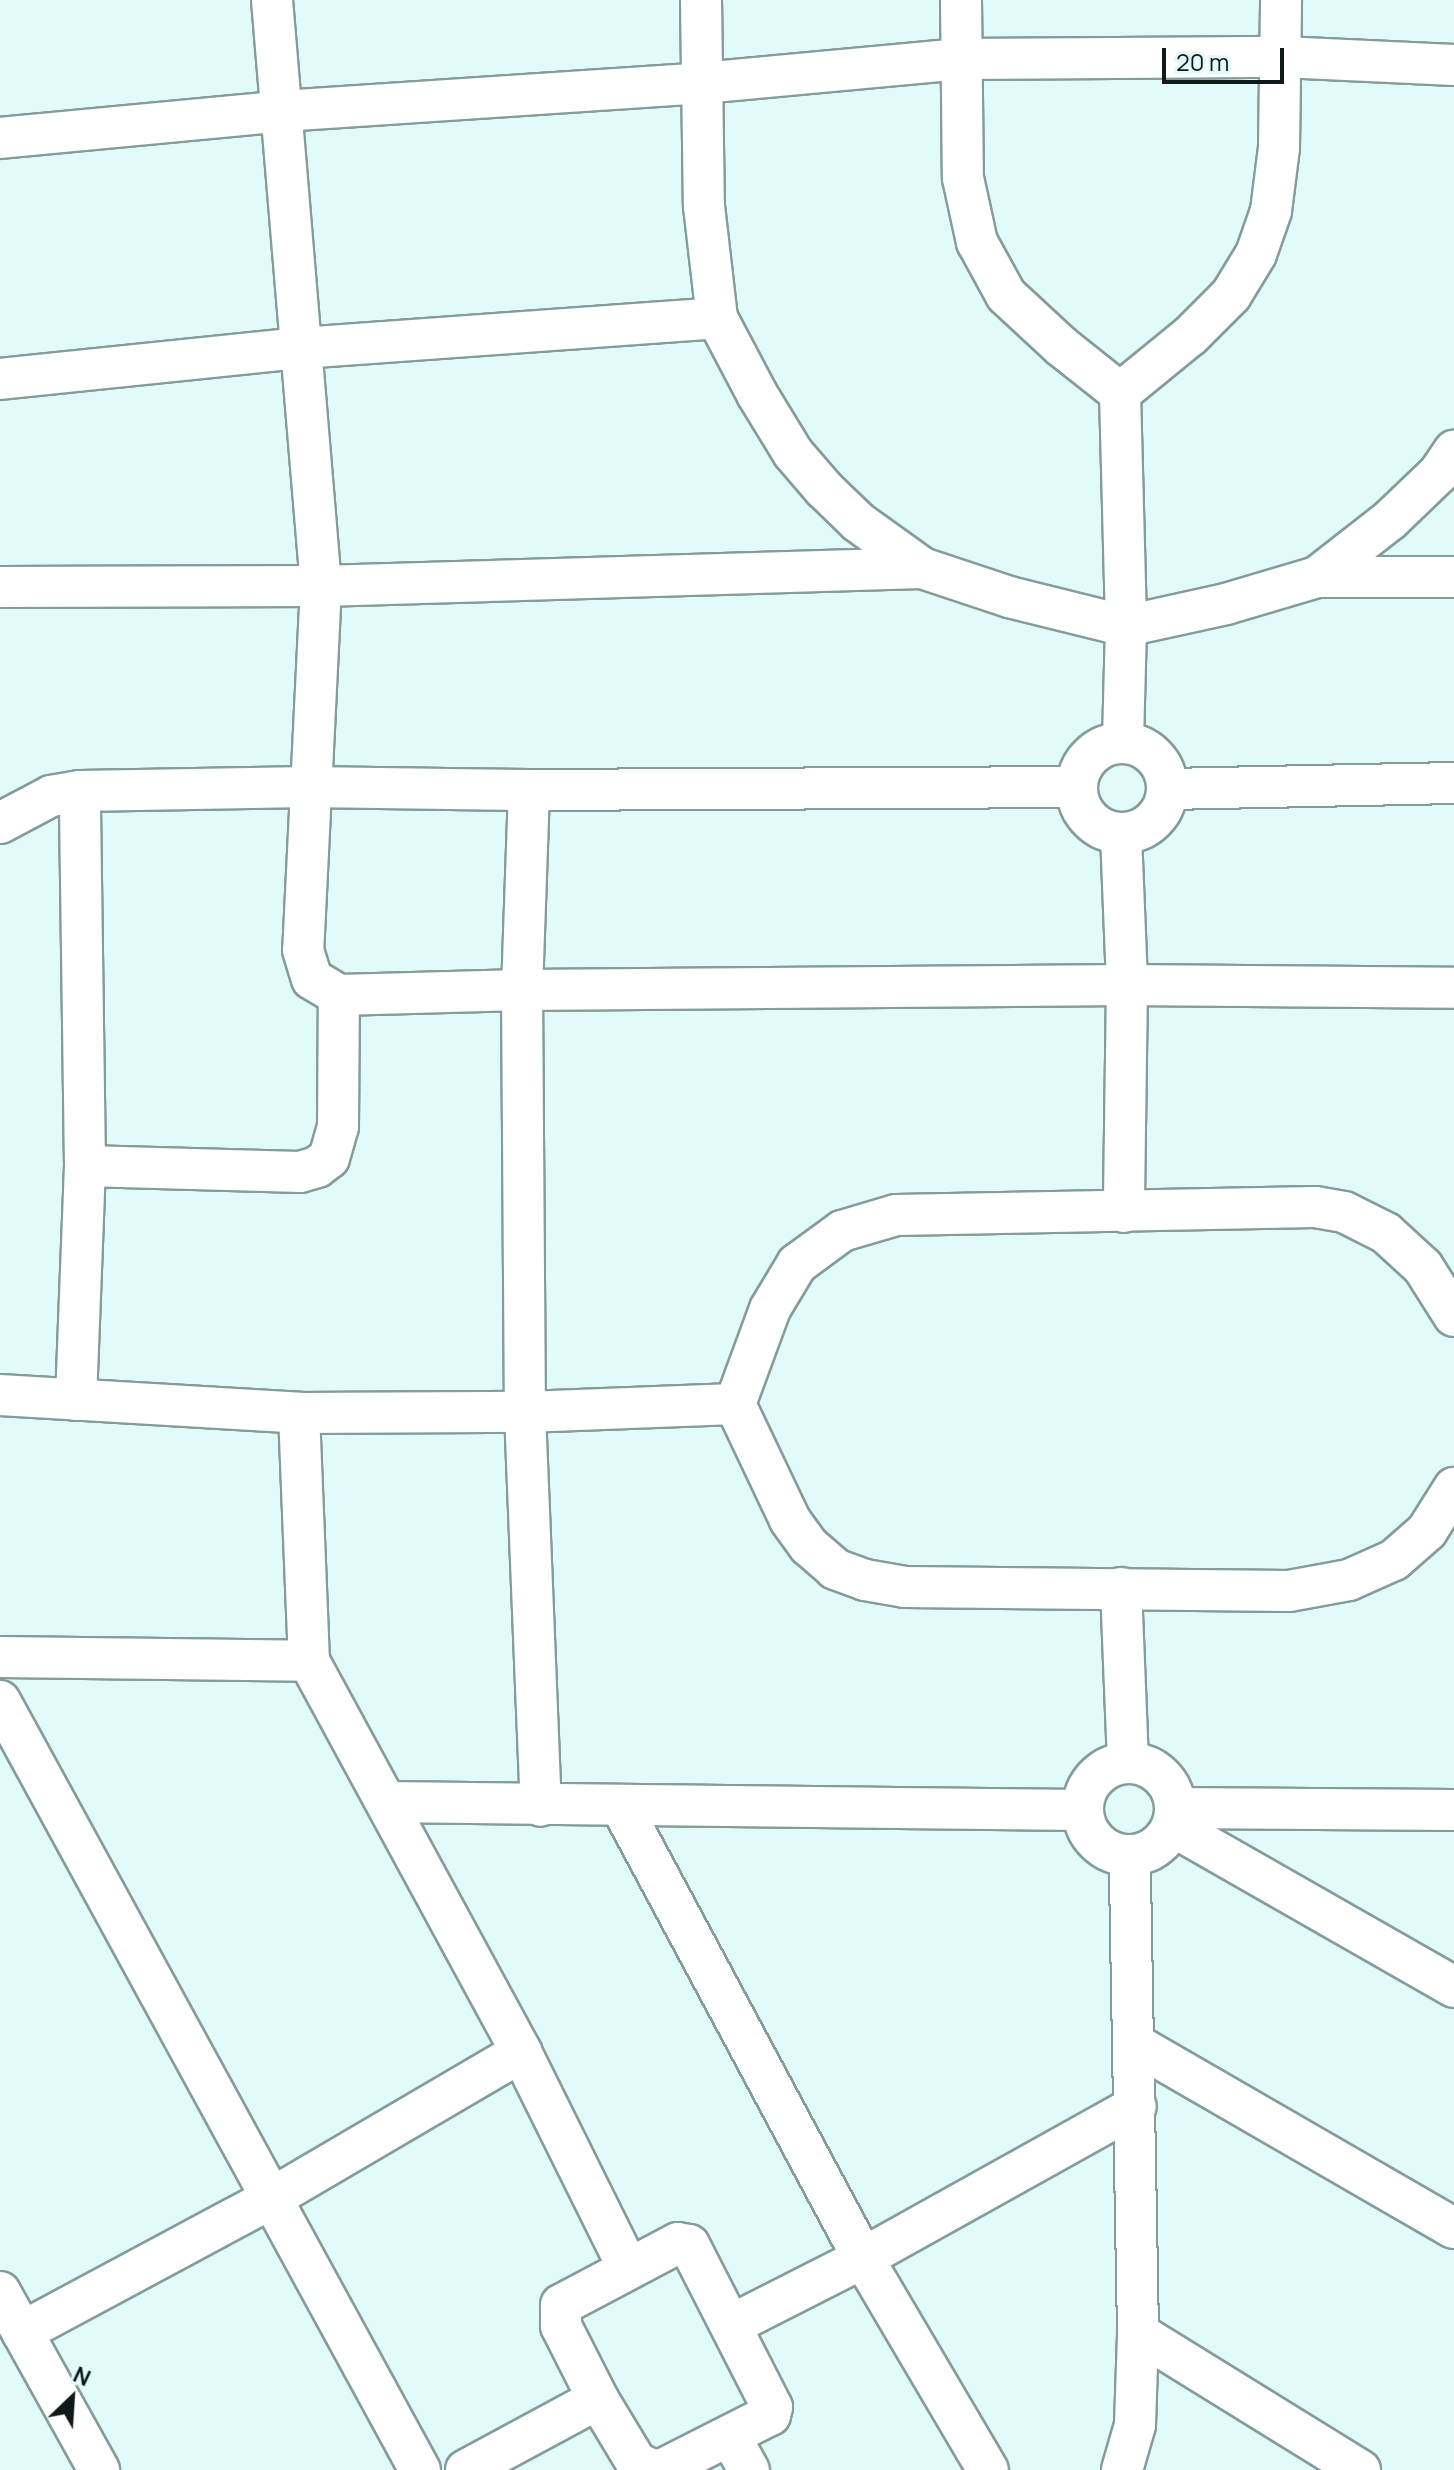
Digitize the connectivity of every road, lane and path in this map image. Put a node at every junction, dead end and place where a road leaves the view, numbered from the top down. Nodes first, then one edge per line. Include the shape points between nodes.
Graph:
1 (272, 0) edge
2 (701, 0) edge
3 (961, 0) edge
4 (1281, 0) edge
5 (1282, 57) junction
6 (961, 59) junction
7 (1454, 65) edge
8 (702, 83) junction
9 (283, 111) junction
10 (0, 138) edge
11 (717, 318) junction
12 (300, 348) junction
13 (0, 379) edge
14 (1120, 393) junction
15 (1454, 451) edge
16 (922, 568) junction
17 (1317, 577) junction
18 (1454, 577) edge
19 (321, 586) junction
20 (0, 587) edge
21 (1126, 626) junction
22 (1123, 743) junction
23 (1454, 783) edge
24 (308, 787) junction
25 (1076, 787) junction
26 (1168, 789) junction
27 (529, 790) junction
28 (80, 791) junction
29 (0, 823) edge
30 (1121, 834) junction
31 (1127, 985) junction
32 (1454, 988) edge
33 (522, 990) junction
34 (339, 995) junction
35 (85, 1166) junction
36 (1124, 1212) junction
37 (1454, 1316) edge
38 (0, 1395) edge
39 (76, 1400) junction
40 (735, 1404) junction
41 (525, 1412) junction
42 (299, 1413) junction
43 (1454, 1488) edge
44 (1121, 1588) junction
45 (0, 1657) edge
46 (309, 1661) junction
47 (0, 1701) edge
48 (1128, 1763) junction
49 (386, 1802) junction
50 (541, 1806) junction
51 (621, 1806) junction
52 (1082, 1810) junction
53 (1454, 1810) edge
54 (1174, 1817) junction
55 (1130, 1855) junction
56 (1454, 1987) edge
57 (1133, 2043) junction
58 (521, 2052) junction
59 (1136, 2106) junction
60 (272, 2198) junction
61 (1454, 2228) edge
62 (863, 2258) junction
63 (628, 2268) junction
64 (0, 2292) edge
65 (731, 2325) junction
66 (22, 2332) junction
67 (1138, 2333) junction
68 (598, 2399) junction
69 (739, 2453) edge
70 (99, 2470) edge
71 (420, 2470) edge
72 (466, 2470) edge
73 (988, 2470) edge
74 (1122, 2470) edge
75 (1360, 2470) edge

1 - 9 street
2 - 8 street
3 - 6 street
4 - 5 street
5 - 6 street
5 - 7 street
5 - 14 street via 1271,211 1256,254 1231,295
6 - 8 street
6 - 14 street via 963,178 977,242 1006,295
8 - 9 street
8 - 11 street via 704,206
9 - 10 street
9 - 12 street
11 - 12 street
11 - 16 street via 793,453 858,522
12 - 13 street
12 - 19 street
14 - 21 street
15 - 17 street via 1390,520
16 - 19 street
16 - 21 street via 1009,597
17 - 18 street
17 - 21 street
19 - 20 street
19 - 24 street
21 - 22 street
22 - 25 street via 1090,755
22 - 26 street via 1141,746 1155,757
23 - 26 street
24 - 27 street
24 - 28 street
24 - 34 street via 303,950 312,979
25 - 27 street
25 - 30 street via 1089,820
26 - 30 street via 1154,822
27 - 33 street
28 - 29 street via 51,796
28 - 35 street
30 - 31 street
31 - 32 street
31 - 33 street
31 - 36 street
33 - 34 street
33 - 41 street
34 - 35 street via 338,1126 329,1158 317,1167 300,1172
35 - 39 street
36 - 37 street via 1315,1207 1344,1212 1386,1233 1423,1267
36 - 40 street via 896,1215 842,1231 797,1264 770,1309
38 - 39 street
39 - 42 street
40 - 41 street
40 - 44 street via 790,1520 835,1569 905,1587
41 - 42 street
41 - 50 street
42 - 46 street
43 - 44 street via 1427,1531 1394,1560 1349,1580 1289,1591
44 - 48 street
45 - 46 street
46 - 49 street
47 - 60 street
48 - 52 street via 1095,1777
48 - 54 street via 1161,1776 1172,1791
49 - 50 street
49 - 58 street
50 - 51 street
51 - 52 street
51 - 62 street
52 - 55 street via 1086,1828 1097,1842
53 - 54 street
54 - 55 street via 1162,1842
54 - 56 street
55 - 57 street
57 - 59 street
57 - 61 street
58 - 60 street
58 - 63 street
59 - 62 street
59 - 67 street
60 - 66 street
60 - 71 street
62 - 65 street
62 - 73 street
63 - 65 street via 678,2243 689,2245
63 - 68 street via 565,2300 558,2313
64 - 66 street
65 - 69 street via 772,2409
66 - 70 street
67 - 74 street via 1135,2425
67 - 75 street
68 - 69 street via 645,2469
68 - 72 street

